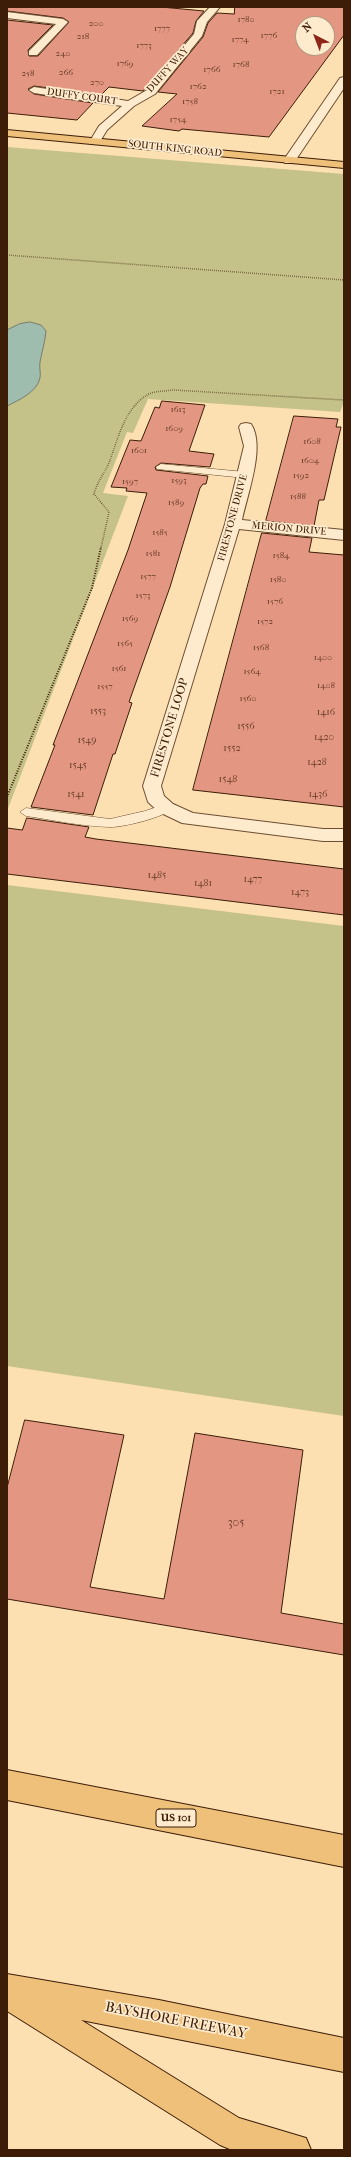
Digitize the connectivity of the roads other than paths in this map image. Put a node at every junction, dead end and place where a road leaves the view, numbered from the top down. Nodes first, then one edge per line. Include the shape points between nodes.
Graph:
1 (215, 7) edge
2 (7, 16) edge
3 (32, 53) dead end
4 (344, 80) edge
5 (34, 90) dead end
6 (130, 104) junction
7 (7, 133) edge
8 (95, 141) junction
9 (289, 161) junction
10 (344, 165) edge
11 (246, 427) dead end
12 (161, 467) dead end
13 (245, 475) junction
14 (233, 524) junction
15 (344, 535) edge
16 (207, 608) joint
17 (166, 808) junction
18 (26, 812) dead end
19 (344, 835) edge
20 (7, 1785) edge
21 (344, 1851) edge
22 (7, 1992) edge
23 (344, 2055) edge
24 (294, 2150) edge

1 - 6 street, DUFFY WAY via 202,21 199,34 151,92
2 - 3 street via 63,22
4 - 9 street
5 - 6 street, DUFFY COURT
6 - 8 street, DUFFY WAY via 103,128
7 - 8 main road, SOUTH KING ROAD
8 - 9 main road, SOUTH KING ROAD
9 - 10 main road, SOUTH KING ROAD
11 - 13 street, FIRESTONE DRIVE via 251,446
12 - 13 lane
13 - 14 street, FIRESTONE DRIVE
14 - 15 street, MERION DRIVE
14 - 16 street, FIRESTONE DRIVE
16 - 17 street, FIRESTONE LOOP via 152,786 154,798
17 - 18 lane via 148,815 110,823
17 - 19 street, FIRESTONE LOOP via 188,819 322,836
20 - 21 main road, US 101
22 - 23 main road, BAYSHORE FREEWAY via 159,2016
22 - 24 main road via 232,2133

